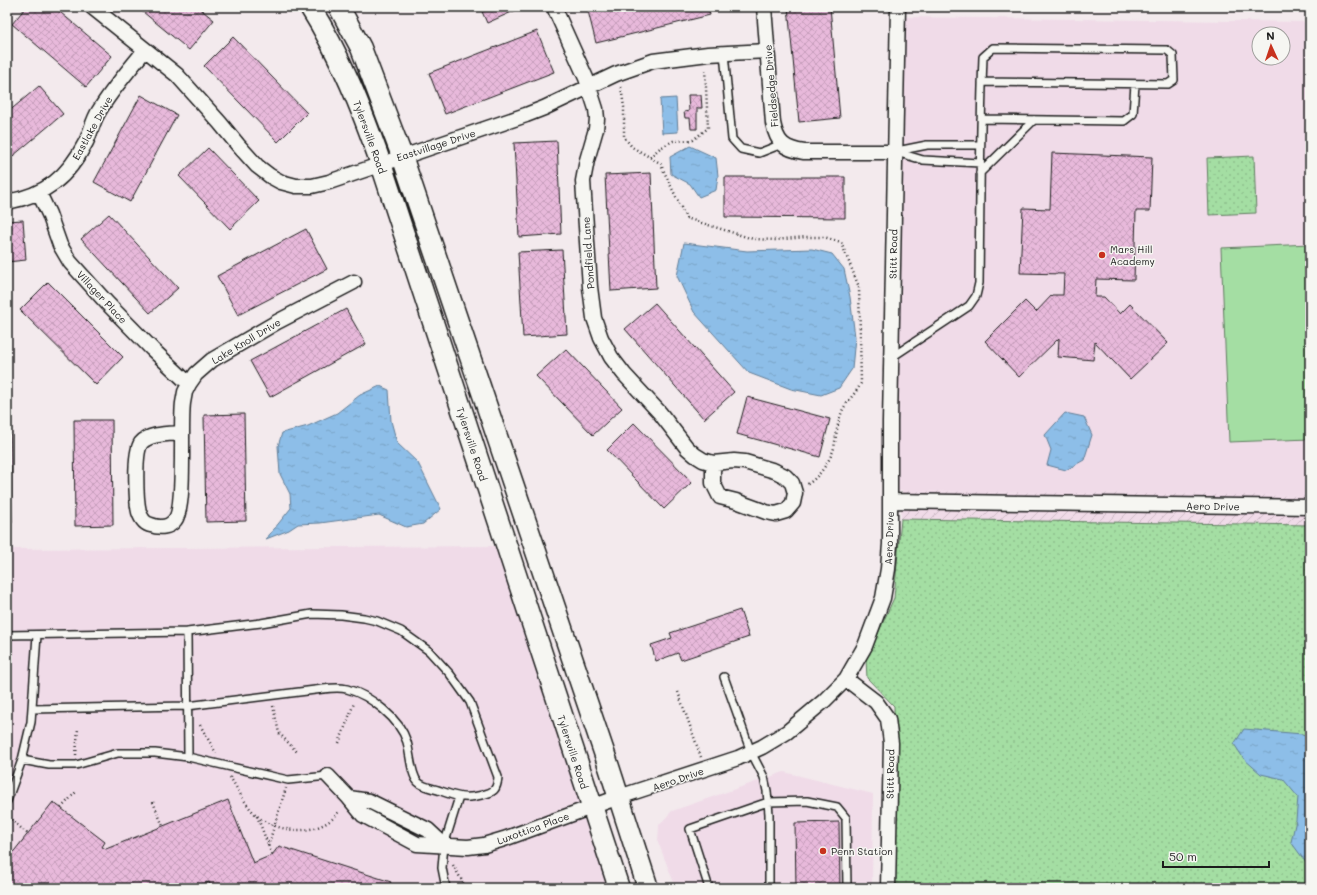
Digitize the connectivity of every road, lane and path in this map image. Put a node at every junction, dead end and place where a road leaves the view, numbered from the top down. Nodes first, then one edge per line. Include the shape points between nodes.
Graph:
1 (92, 7) edge
2 (310, 7) edge
3 (339, 7) edge
4 (554, 7) edge
5 (764, 7) edge
6 (898, 7) edge
7 (145, 50) junction
8 (768, 51) junction
9 (724, 53) junction
10 (705, 64) dead end
11 (620, 82) dead end
12 (982, 82) junction
13 (1135, 84) junction
14 (590, 86) junction
15 (981, 119) junction
16 (1034, 120) junction
17 (782, 144) junction
18 (980, 145) junction
19 (896, 152) junction
20 (402, 156) junction
21 (650, 156) junction
22 (980, 163) junction
23 (381, 164) junction
24 (980, 173) junction
25 (39, 193) junction
26 (7, 202) edge
27 (354, 282) dead end
28 (891, 357) junction
29 (189, 384) junction
30 (182, 433) junction
31 (713, 463) junction
32 (804, 487) dead end
33 (890, 501) junction
34 (1310, 507) edge
35 (187, 632) junction
36 (37, 635) junction
37 (7, 636) edge
38 (724, 677) dead end
39 (846, 679) junction
40 (678, 692) dead end
41 (354, 704) dead end
42 (187, 706) junction
43 (273, 706) dead end
44 (32, 709) junction
45 (200, 725) dead end
46 (78, 728) dead end
47 (339, 743) dead end
48 (752, 752) junction
49 (298, 754) dead end
50 (218, 755) dead end
51 (76, 757) dead end
52 (188, 757) junction
53 (22, 760) junction
54 (705, 770) junction
55 (228, 775) dead end
56 (328, 776) joint
57 (286, 786) dead end
58 (76, 792) dead end
59 (459, 797) junction
60 (619, 797) junction
61 (7, 801) edge
62 (153, 802) dead end
63 (768, 802) junction
64 (592, 807) junction
65 (61, 808) dead end
66 (339, 811) dead end
67 (256, 814) junction
68 (8, 817) edge
69 (163, 826) dead end
70 (275, 826) junction
71 (28, 834) dead end
72 (444, 845) junction
73 (268, 846) junction
74 (272, 855) dead end
75 (453, 864) dead end
76 (446, 888) edge
77 (467, 888) edge
78 (618, 888) edge
79 (648, 888) edge
80 (709, 888) edge
81 (769, 888) edge
82 (847, 888) edge
83 (888, 888) edge

1 - 7 street, Eastvillage Drive
2 - 23 main road, Tylersville Road via 343,67 362,110
3 - 20 main road via 360,48
4 - 14 street, Pondfield Lane
5 - 8 street, Fieldsedge Drive
6 - 19 street, Stitt Road
7 - 23 street, Eastvillage Drive via 177,75 257,166 281,182 296,186 312,186
7 - 25 street, Eastlake Drive via 115,86 98,112 75,161 52,185
8 - 9 street, Eastvillage Drive
8 - 17 street, Fieldsedge Drive via 773,123 775,134
9 - 14 street, Eastvillage Drive via 653,61
9 - 17 lane via 732,139 741,149 759,153
10 - 21 path via 708,128 693,140 673,141
11 - 21 path via 624,107 624,137 632,147
12 - 13 lane
12 - 13 lane via 983,57 993,48 1167,50 1173,56 1174,80 1168,84
12 - 15 lane
13 - 16 lane via 1133,114 1124,121
14 - 20 street, Eastvillage Drive via 526,115
14 - 31 street, Pondfield Lane via 597,119 583,181 594,318 611,357 624,374 660,413 687,448 703,460
15 - 16 lane
15 - 18 lane
16 - 24 lane
17 - 19 street via 804,152
18 - 19 lane via 927,145
18 - 22 lane
19 - 22 lane via 923,160
19 - 28 street, Stitt Road
20 - 23 street, Eastvillage Drive
20 - 60 main road
21 - 32 path via 660,163 686,218 753,239 824,237 841,242 859,287 861,383 841,414 833,450 822,471 814,481
22 - 24 lane
23 - 64 main road, Tylersville Road
24 - 28 lane via 979,283 976,296 969,306
25 - 26 street, Eastlake Drive
25 - 29 street, Villager Place via 60,245 70,262 107,303
27 - 29 street, Lake Knoll Drive via 277,322 212,360
28 - 33 street, Stitt Road
29 - 30 street, Lake Knoll Drive via 183,403
30 - 30 street, Lake Knoll Drive via 180,506 176,520 168,526 157,528 147,524 140,516 137,452 142,443 152,436
31 - 31 street via 714,483 720,497 776,514 786,511 793,503 795,493 792,483 785,476 745,462
33 - 34 street, Aero Drive
33 - 39 street, Aero Drive via 888,563 883,598 865,646
35 - 36 lane
35 - 42 lane
35 - 59 lane via 312,614 364,618 401,631 429,651 470,702 498,777 497,785 492,792 471,798
36 - 37 lane
36 - 44 lane
38 - 48 lane
39 - 48 street, Aero Drive via 787,732
39 - 83 street, Stitt Road via 876,702 888,719 891,743
40 - 54 path
41 - 47 path
42 - 44 lane
42 - 52 lane
42 - 59 lane via 323,689 347,689 380,707 397,723 406,740 415,779 420,784
43 - 49 path via 279,733
44 - 53 lane
45 - 50 path
46 - 51 path
48 - 54 street, Aero Drive
48 - 63 lane via 764,777
52 - 53 lane via 130,752 76,765 49,765
52 - 56 lane via 288,780
53 - 61 lane
54 - 60 street, Aero Drive
55 - 67 path
56 - 72 street, Luxottica Place via 363,815 417,844
57 - 70 path
58 - 65 path
59 - 72 lane
60 - 64 street, Luxottica Place
60 - 79 main road
62 - 69 path
63 - 80 lane via 690,829
63 - 81 lane
63 - 82 lane via 807,801 837,807 846,818
64 - 72 street, Luxottica Place via 484,845
64 - 78 main road, Tylersville Road
66 - 70 path via 331,820 299,831
67 - 70 path
67 - 73 path
68 - 71 path
70 - 73 path
72 - 76 lane via 442,868
73 - 74 path
75 - 77 path

